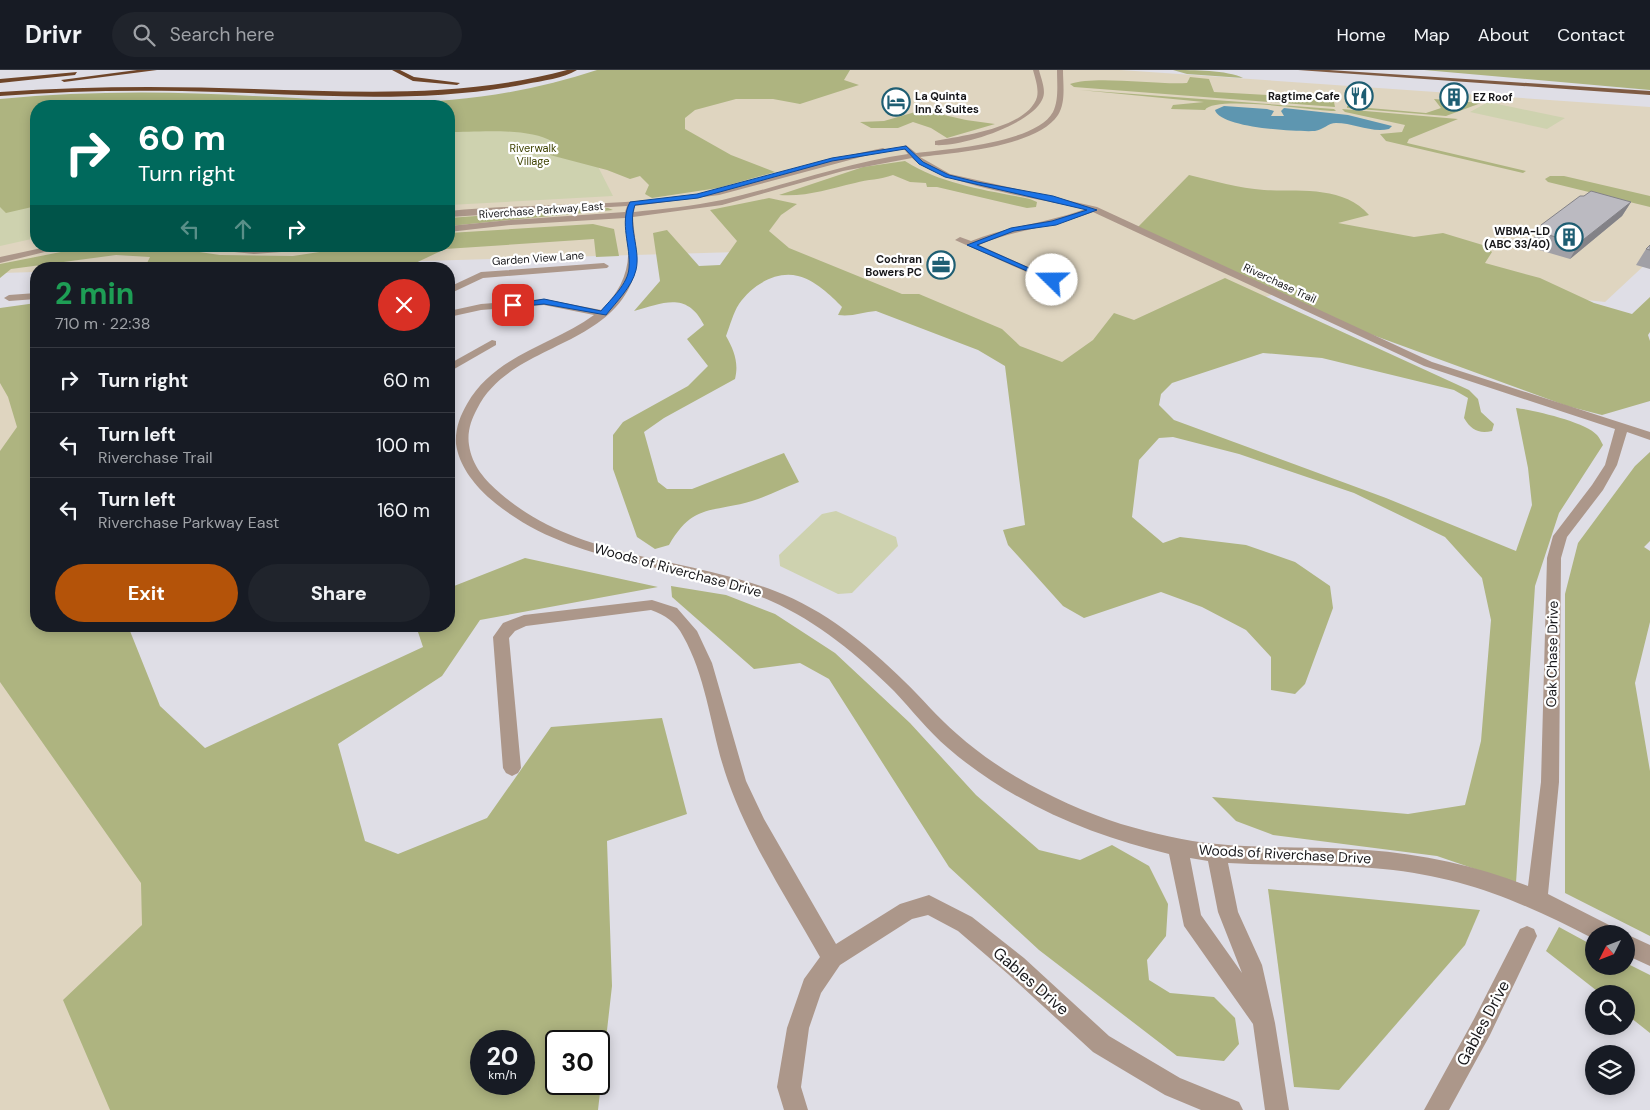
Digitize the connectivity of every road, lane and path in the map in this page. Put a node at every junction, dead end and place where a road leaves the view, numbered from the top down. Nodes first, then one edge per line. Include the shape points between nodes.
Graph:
1 (103, 70) edge
2 (154, 70) edge
3 (395, 70) edge
4 (557, 70) edge
5 (574, 70) edge
6 (1036, 70) edge
7 (1060, 70) edge
8 (1301, 70) edge
9 (1377, 70) edge
10 (0, 81) edge
11 (0, 87) edge
12 (1606, 90) junction
13 (1650, 93) edge
14 (0, 94) edge
15 (931, 144) dead end
16 (911, 150) junction
17 (632, 204) junction
18 (1076, 204) junction
19 (1094, 210) junction
20 (455, 214) edge
21 (628, 215) junction
22 (455, 229) edge
23 (20, 245) dead end
24 (970, 245) junction
25 (0, 250) edge
26 (37, 252) edge
27 (0, 260) edge
28 (604, 266) dead end
29 (1052, 280) dead end
30 (455, 288) edge
31 (30, 296) edge
32 (10, 298) dead end
33 (455, 313) edge
34 (603, 314) junction
35 (492, 343) dead end
36 (455, 365) edge
37 (1622, 427) junction
38 (1650, 436) edge
39 (512, 768) dead end
40 (1178, 846) junction
41 (1216, 853) junction
42 (1537, 899) junction
43 (1588, 925) edge
44 (1527, 936) dead end
45 (1635, 948) edge
46 (1650, 956) edge
47 (832, 958) junction
48 (1264, 1023) junction
49 (796, 1110) edge
50 (1231, 1110) edge
51 (1277, 1110) edge
52 (1436, 1110) edge

1 - 10 highway
2 - 11 highway
3 - 4 highway via 413,79 456,83 504,80
5 - 14 highway via 536,80 422,94 134,87
6 - 15 street via 1040,96 1030,112 989,131
7 - 16 street, Riverchase Parkway East via 1059,106 1050,119 1038,127 994,143
8 - 12 main road
9 - 12 main road
12 - 13 main road
16 - 17 street, Riverchase Parkway East via 832,160 698,196
16 - 18 street, Riverchase Trail via 929,168 957,179
16 - 21 street, Riverchase Parkway East via 736,200
17 - 20 street, Riverchase Parkway East
17 - 21 street, Woods of Riverchase Drive
18 - 19 street, Riverchase Trail
18 - 24 street via 1060,213 998,227 960,240
19 - 24 street via 1054,223 1006,231
19 - 37 street, Riverchase Trail via 1428,364
21 - 22 street, Riverchase Parkway East
21 - 34 street, Woods of Riverchase Drive via 633,269 628,282
23 - 25 street
24 - 29 street
26 - 27 street
28 - 30 street, Garden View Lane via 481,275
31 - 32 street
33 - 34 street via 481,307 544,302
34 - 40 street, Woods of Riverchase Drive via 586,326 523,356 504,369 473,401 462,436 467,462 494,496 524,520 564,539 657,566 736,583 802,610 853,642 963,750 1009,780 1034,795 1112,829
35 - 36 street
37 - 38 street, Riverchase Trail
37 - 42 street, Oak Chase Drive via 1611,465 1560,536 1554,558 1550,782
39 - 47 street via 501,637 509,627 524,621 652,605 672,612 689,631 704,663 733,769 757,825
40 - 41 street, Woods of Riverchase Drive
40 - 48 street via 1191,919
41 - 42 street, Woods of Riverchase Drive via 1384,860 1480,880
41 - 48 street via 1228,912 1251,965
42 - 43 street, Woods of Riverchase Drive
44 - 52 street, Gables Drive
45 - 46 street
47 - 49 street, Gables Drive via 812,987 798,1028 789,1087
47 - 50 street, Gables Drive via 906,911 929,905 965,924 1101,1044 1173,1087
48 - 51 street

